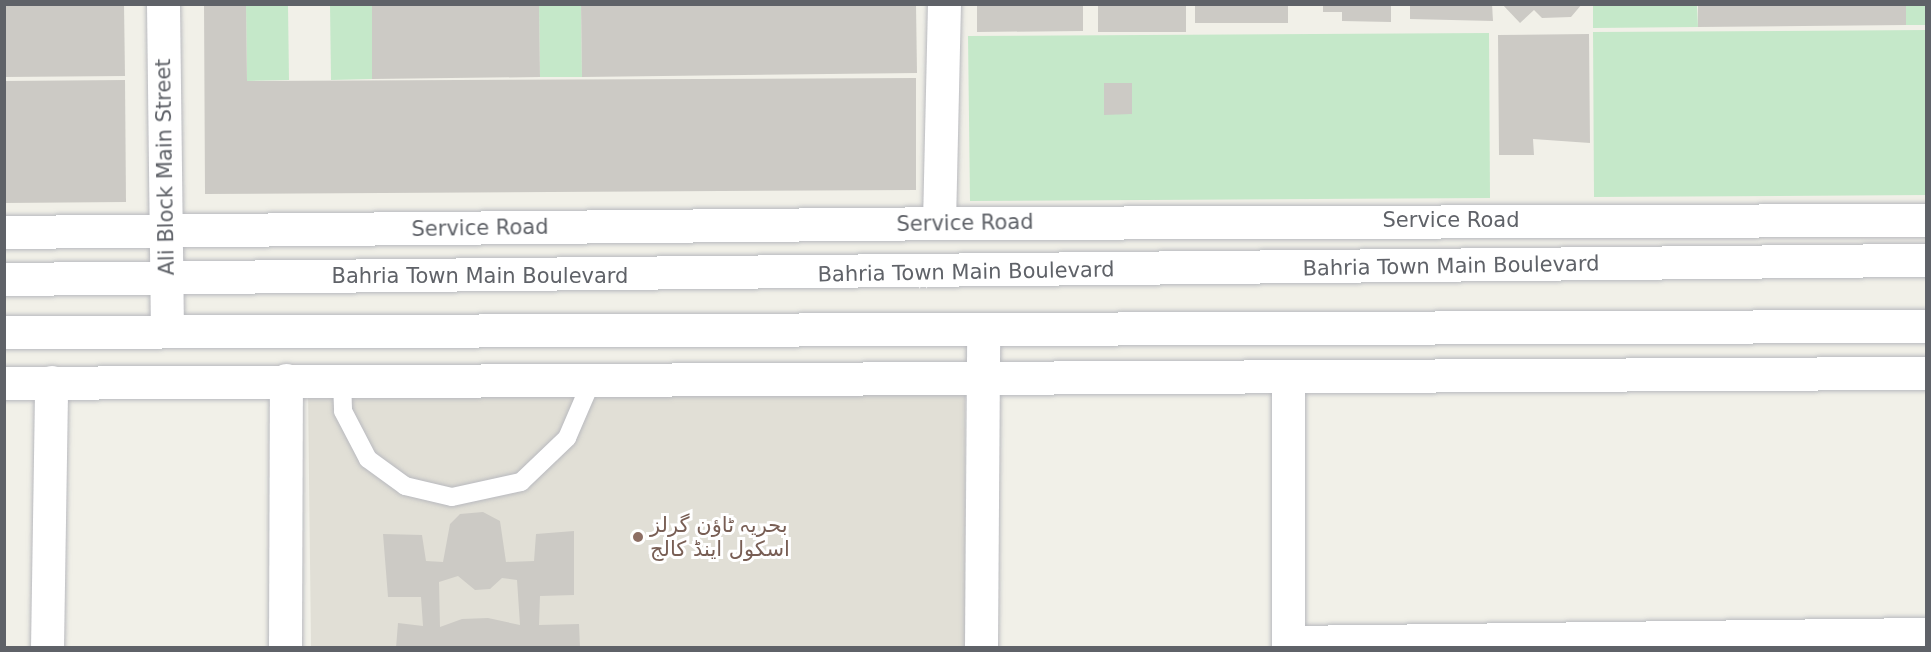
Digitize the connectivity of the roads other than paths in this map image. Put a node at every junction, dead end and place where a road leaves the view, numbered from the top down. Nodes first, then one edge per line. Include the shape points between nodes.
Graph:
1 (164, 4) edge
2 (944, 4) edge
3 (1926, 220) edge
4 (952, 223) junction
5 (166, 231) junction
6 (4, 232) edge
7 (1926, 260) edge
8 (964, 272) junction
9 (166, 278) junction
10 (4, 279) edge
11 (1926, 326) edge
12 (983, 329) junction
13 (167, 330) junction
14 (4, 332) edge
15 (1926, 373) edge
16 (1288, 378) junction
17 (286, 380) junction
18 (342, 380) junction
19 (592, 380) junction
20 (983, 380) junction
21 (51, 382) junction
22 (4, 383) edge
23 (1926, 634) edge
24 (1288, 645) edge
25 (47, 648) edge
26 (285, 648) edge
27 (981, 648) edge

1 - 5 street, Ali Block Main Street
2 - 4 street
3 - 4 street, Service Road
4 - 5 street, Service Road
4 - 8 street
5 - 6 street, Service Road
5 - 9 street, Ali Block Main Street
7 - 8 street, Bahria Town Main Boulevard
8 - 9 street, Bahria Town Main Boulevard
9 - 10 street, Bahria Town Main Boulevard
9 - 13 street, Ali Block Main Street
11 - 12 street
12 - 13 street
12 - 20 street
13 - 14 street
15 - 16 street
16 - 20 street
16 - 24 street
17 - 18 street
17 - 21 street
17 - 26 street
18 - 19 street
18 - 19 lane via 343,411 368,459 405,486 452,497 521,482 567,438
19 - 20 street
20 - 27 street
21 - 22 street
21 - 25 street
23 - 24 street

